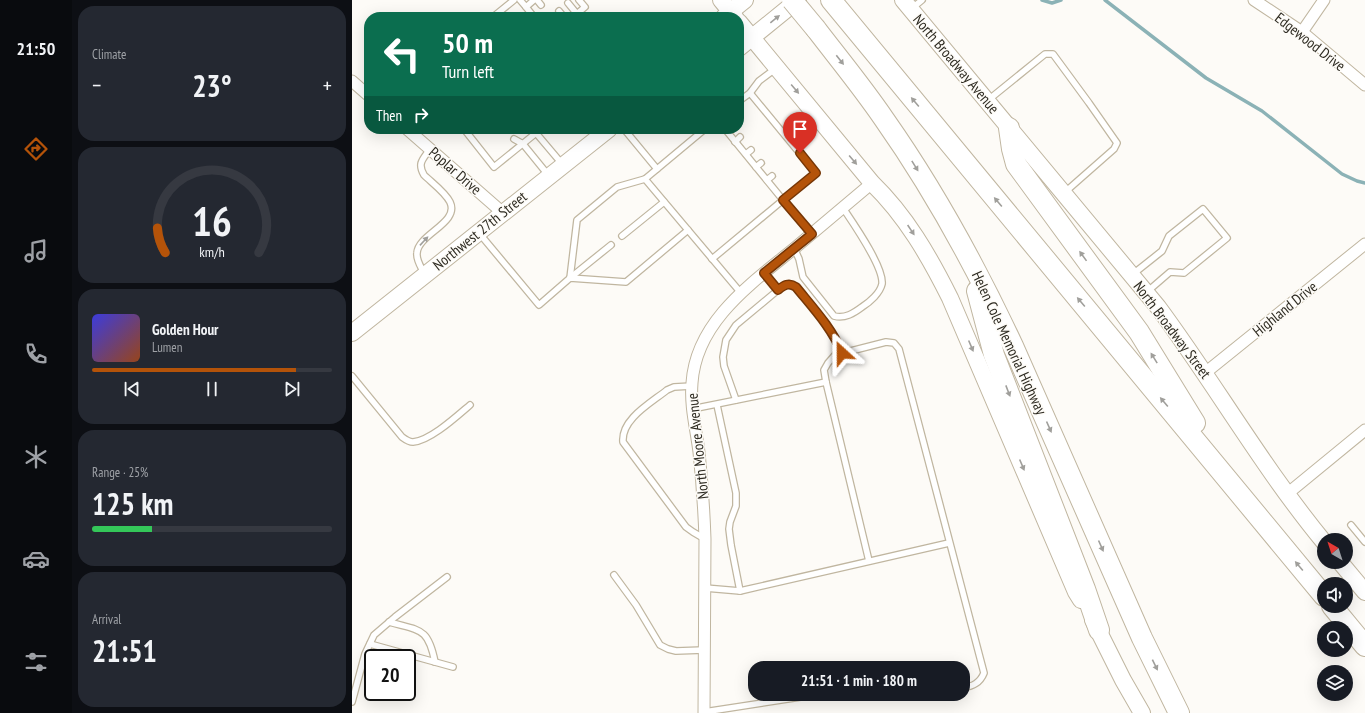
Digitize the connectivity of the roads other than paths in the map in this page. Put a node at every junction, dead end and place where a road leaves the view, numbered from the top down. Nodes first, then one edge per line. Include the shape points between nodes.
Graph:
1 (514, 0) edge
2 (520, 0) edge
3 (535, 0) edge
4 (579, 0) edge
5 (745, 0) edge
6 (792, 0) edge
7 (798, 0) edge
8 (1254, 0) edge
9 (1324, 0) edge
10 (568, 3) dead end
11 (912, 3) edge
12 (834, 4) edge
13 (541, 5) dead end
14 (526, 7) junction
15 (499, 12) edge
16 (530, 12) edge
17 (573, 12) edge
18 (579, 12) edge
19 (732, 12) edge
20 (744, 29) edge
21 (1302, 32) junction
22 (752, 38) junction
23 (744, 44) edge
24 (777, 68) junction
25 (352, 81) edge
26 (1365, 85) edge
27 (364, 92) edge
28 (750, 93) junction
29 (744, 97) edge
30 (987, 101) junction
31 (1009, 128) junction
32 (412, 134) edge
33 (468, 134) edge
34 (535, 134) edge
35 (541, 134) edge
36 (603, 134) edge
37 (628, 134) edge
38 (699, 134) edge
39 (729, 134) edge
40 (740, 137) dead end
41 (514, 139) dead end
42 (735, 142) junction
43 (523, 144) junction
44 (430, 150) junction
45 (751, 150) dead end
46 (746, 154) junction
47 (761, 163) dead end
48 (563, 166) junction
49 (756, 167) junction
50 (657, 169) junction
51 (549, 176) junction
52 (772, 176) dead end
53 (645, 179) junction
54 (767, 180) junction
55 (872, 183) junction
56 (1063, 193) junction
57 (783, 200) junction
58 (664, 202) junction
59 (843, 208) junction
60 (503, 213) junction
61 (688, 230) junction
62 (479, 232) junction
63 (812, 234) junction
64 (622, 236) dead end
65 (1365, 244) edge
66 (611, 245) dead end
67 (794, 248) junction
68 (966, 253) junction
69 (712, 259) junction
70 (764, 273) junction
71 (425, 275) junction
72 (1132, 276) junction
73 (570, 278) junction
74 (778, 290) junction
75 (741, 293) junction
76 (1146, 293) junction
77 (352, 334) edge
78 (842, 353) junction
79 (1205, 373) junction
80 (352, 376) edge
81 (826, 382) junction
82 (692, 386) junction
83 (736, 400) junction
84 (470, 405) dead end
85 (717, 405) junction
86 (692, 410) junction
87 (1365, 430) edge
88 (1233, 486) junction
89 (1287, 494) junction
90 (1351, 525) dead end
91 (1317, 533) edge
92 (705, 539) junction
93 (1365, 542) edge
94 (950, 543) junction
95 (869, 561) junction
96 (1347, 569) edge
97 (614, 575) dead end
98 (447, 577) dead end
99 (1361, 584) edge
100 (705, 588) junction
101 (1317, 588) edge
102 (740, 591) junction
103 (1338, 613) edge
104 (389, 622) junction
105 (1099, 630) junction
106 (370, 644) junction
107 (1365, 646) edge
108 (704, 650) junction
109 (435, 662) junction
110 (453, 667) dead end
111 (970, 685) edge
112 (777, 701) edge
113 (352, 702) edge
114 (704, 713) edge
115 (1142, 713) edge
116 (1179, 713) edge

1 - 15 lane
2 - 14 lane
3 - 13 lane
3 - 14 lane
4 - 18 lane via 585,7
5 - 19 main road
6 -> 68 highway, Helen Cole Memorial Highway, bridge via 888,124 928,185
22 -> 7 main road
8 - 21 street, Edgewood Drive
9 - 21 street
10 - 17 lane
11 - 30 main road, North Broadway Avenue
88 -> 12 highway
14 - 16 lane
20 - 22 main road
21 - 26 street, Edgewood Drive
22 - 23 main road
22 - 24 main road
24 - 28 lane
24 -> 55 main road
25 - 27 street
28 - 29 lane
28 - 57 lane via 766,117 816,173
30 - 31 main road, North Broadway Avenue
30 - 56 lane via 1045,54 1053,54 1117,143 1114,149
31 - 56 main road, North Broadway Street
88 -> 31 highway via 1139,332 1019,168 1012,149
32 - 44 street, Poplar Drive
33 - 43 lane via 494,166
34 - 43 lane
35 - 48 lane
36 - 48 main road, Northwest 27th Street
37 - 50 lane
38 - 50 lane
39 - 42 lane
40 - 42 lane
41 - 43 lane
42 - 46 lane
43 - 51 lane
44 - 60 street, Poplar Drive
71 -> 44 lane via 416,254 417,250 432,232 448,219 452,208 450,201 424,175 420,166
45 - 46 lane
46 - 49 lane
47 - 49 lane
48 - 51 main road, Northwest 27th Street
49 - 54 lane
50 - 53 lane
51 - 60 main road, Northwest 27th Street
52 - 54 lane
53 - 58 lane
53 - 73 lane via 617,187 576,220
54 - 57 lane
55 - 59 street, North Moore Avenue
55 -> 105 main road via 905,220 935,267 1076,592
56 - 72 main road, North Broadway Street
57 - 63 lane
57 - 69 lane
58 - 61 lane
58 - 64 lane
59 - 63 street, North Moore Avenue
59 - 67 lane via 880,270 880,290 867,304 854,313 834,316 803,277
60 - 62 main road, Northwest 27th Street
61 - 69 lane
61 - 73 lane via 626,282
62 - 71 main road, Northwest 27th Street
62 - 73 lane via 539,304
63 - 67 street, North Moore Avenue
65 - 79 street, Highland Drive
66 - 73 lane
67 - 70 street, North Moore Avenue
68 -> 105 highway via 994,355
68 -> 116 highway, Helen Cole Memorial Highway via 1013,346 1142,638
69 - 75 lane
70 - 74 lane
70 - 75 street, North Moore Avenue
71 - 77 main road, Northwest 27th Street
72 - 76 main road, North Broadway Street
72 - 76 lane via 1162,251 1169,236 1203,209 1227,238 1184,272 1170,272
74 - 78 lane via 787,284 796,287 831,331
74 - 83 lane via 736,325 726,340 724,366
75 - 82 street, North Moore Avenue via 723,312 699,351
76 - 79 main road, North Broadway Street
78 - 81 lane via 835,355 824,370
78 - 94 lane via 886,342 894,343 899,349
79 - 89 main road, North Broadway Street
80 - 84 lane via 408,441 423,440
81 - 83 lane
81 - 95 lane
82 - 86 street, North Moore Avenue
82 - 92 lane via 667,390 630,419 624,429 623,442 686,527
83 - 85 lane
85 - 86 lane
85 - 102 lane via 736,493 736,506 729,529
86 - 92 street, North Moore Avenue via 702,482
87 - 89 street
101 -> 88 highway
89 - 91 main road, North Broadway Street
90 - 93 lane
92 - 100 street, North Moore Avenue
94 - 95 lane
94 - 111 lane via 984,673 982,679
95 - 102 lane
96 - 99 main road
97 - 108 lane via 660,645 676,651
98 - 104 lane
100 - 102 lane
100 - 108 street, North Moore Avenue
103 - 107 highway
104 - 106 lane via 374,635
104 - 109 lane via 421,631 432,647
105 - 115 main road
106 - 109 lane
106 - 113 lane
108 - 114 street, North Moore Avenue
109 - 110 lane
112 - 114 lane

